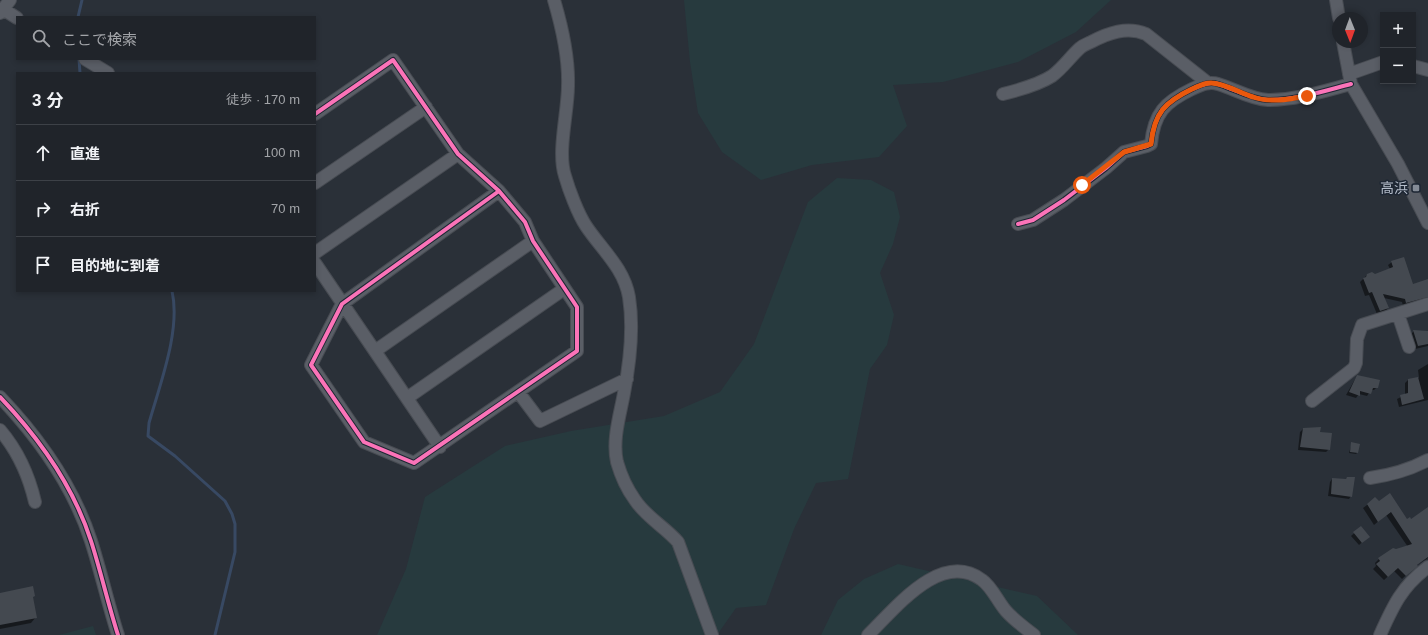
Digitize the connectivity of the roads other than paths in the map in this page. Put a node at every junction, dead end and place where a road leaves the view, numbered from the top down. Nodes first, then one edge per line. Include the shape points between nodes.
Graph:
1 (554, 0) edge
2 (1336, 0) edge
3 (4, 7) edge
4 (1338, 12) edge
5 (16, 17) edge
6 (1344, 48) edge
7 (87, 60) edge
8 (1380, 64) edge
9 (1416, 67) edge
10 (1428, 70) edge
11 (106, 72) edge
12 (1350, 79) junction
13 (1208, 83) junction
14 (1003, 94) dead end
15 (426, 107) junction
16 (316, 113) edge
17 (458, 154) junction
18 (316, 182) edge
19 (500, 191) junction
20 (1428, 223) edge
21 (1018, 224) dead end
22 (534, 241) junction
23 (316, 252) edge
24 (316, 265) edge
25 (564, 289) junction
26 (342, 304) junction
27 (1428, 304) edge
28 (1398, 314) junction
29 (1409, 347) dead end
30 (375, 351) junction
31 (627, 379) junction
32 (519, 393) junction
33 (0, 397) edge
34 (407, 398) junction
35 (1312, 401) dead end
36 (0, 430) edge
37 (440, 447) junction
38 (1428, 460) edge
39 (1370, 478) dead end
40 (35, 502) dead end
41 (1428, 567) edge
42 (118, 635) edge
43 (712, 635) edge
44 (868, 635) edge
45 (1034, 635) edge
46 (1380, 635) edge

1 - 31 street via 568,62 562,153 564,175 585,225 623,275 631,319
2 - 4 street
3 - 5 street
6 - 12 street
7 - 11 street
8 - 12 street
9 - 10 street
12 - 13 street via 1293,99 1266,100
12 - 20 street
13 - 14 street via 1146,34 1126,31 1107,34 1081,46 1066,64 1050,77
13 - 21 street via 1169,101 1157,117 1151,144 1124,152 1064,200 1033,220
15 - 16 street via 393,60
15 - 17 street
15 - 18 street
17 - 19 street
17 - 23 street
19 - 22 street via 525,222
19 - 26 street
22 - 25 street
22 - 30 street
24 - 26 street
25 - 32 street via 577,306 577,352
25 - 34 street
26 - 30 street
26 - 37 street via 311,365 364,442 414,463
27 - 28 street
28 - 29 street
28 - 35 street via 1362,325 1357,339 1354,368
30 - 34 street
31 - 32 street via 540,421
31 - 43 street via 616,436 617,461 623,481 648,516 668,530 678,542
32 - 37 street
33 - 42 street via 42,446 63,477 80,510
34 - 37 street
36 - 40 street via 16,454 32,487
38 - 39 street via 1395,474
41 - 46 street via 1409,582
44 - 45 street via 928,580 942,572 956,570 971,573 983,580 1007,612

